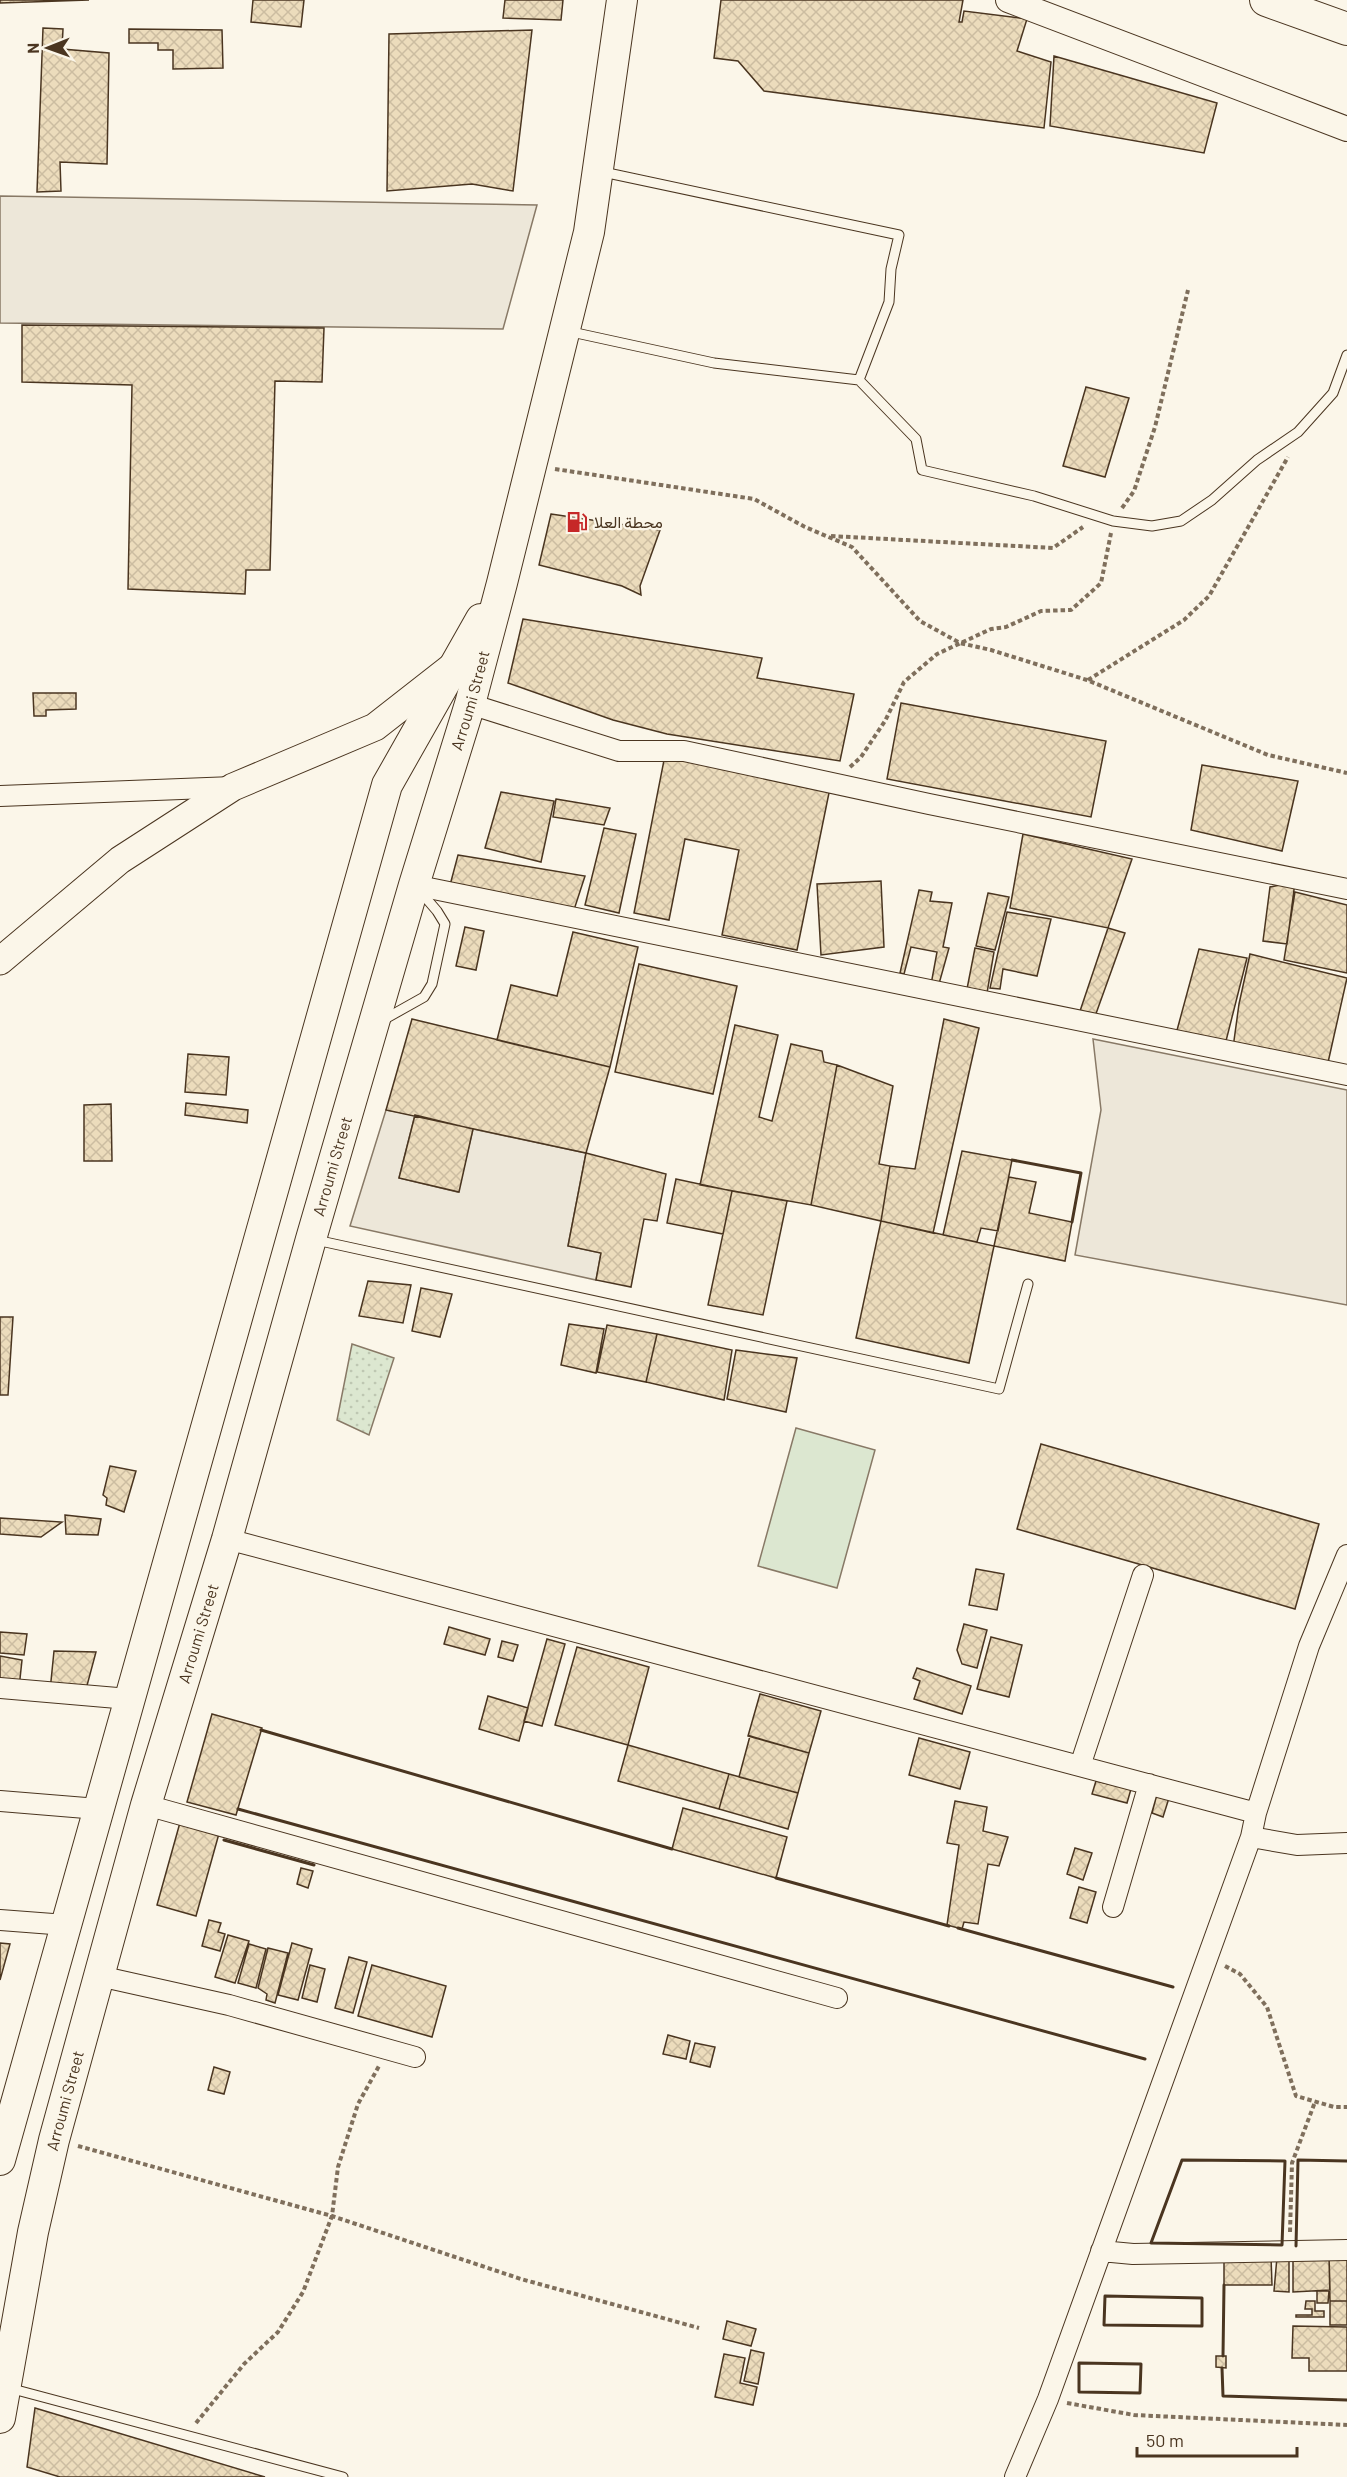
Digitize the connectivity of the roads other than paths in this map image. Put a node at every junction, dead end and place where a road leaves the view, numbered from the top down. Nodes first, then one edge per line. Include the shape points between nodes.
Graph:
1 (622, 0) edge
2 (1008, 0) edge
3 (1266, 0) edge
4 (1347, 30) edge
5 (1347, 129) edge
6 (598, 171) junction
7 (565, 330) junction
8 (1347, 355) edge
9 (860, 380) junction
10 (502, 583) junction
11 (456, 663) junction
12 (470, 704) junction
13 (233, 787) junction
14 (0, 796) edge
15 (414, 885) junction
16 (1347, 889) edge
17 (13, 940) edge
18 (0, 961) edge
19 (373, 1026) junction
20 (1347, 1075) edge
21 (311, 1239) junction
22 (1028, 1284) dead end
23 (227, 1539) junction
24 (1347, 1555) edge
25 (1143, 1575) dead end
26 (0, 1688) edge
27 (129, 1699) junction
28 (1080, 1766) junction
29 (1149, 1784) junction
30 (0, 1801) edge
31 (146, 1805) junction
32 (98, 1809) junction
33 (1256, 1813) junction
34 (1251, 1838) junction
35 (1347, 1843) edge
36 (1113, 1907) dead end
37 (0, 1920) edge
38 (66, 1925) junction
39 (99, 1976) junction
40 (45, 1993) junction
41 (837, 1998) dead end
42 (91, 2005) junction
43 (415, 2057) dead end
44 (0, 2160) edge
45 (1347, 2250) edge
46 (1101, 2252) junction
47 (5, 2387) junction
48 (0, 2418) edge
49 (343, 2477) edge
50 (1015, 2477) edge

1 - 6 main road
2 - 5 street
3 - 4 highway
6 - 7 main road via 590,232
6 - 9 lane via 899,235 889,302
7 - 9 lane via 714,363
7 - 10 main road
8 - 9 lane via 1333,393 1298,432 1181,521 1152,526 1113,521 1034,496 922,470 916,439
10 - 11 main road, Arroumi Street
10 - 12 main road, Arroumi Street
11 - 13 main road via 375,727
11 - 27 main road, Arroumi Street via 387,785
12 - 15 main road, Arroumi Street
12 - 16 street via 619,751 684,751
13 - 14 street
13 - 17 main road via 120,860
15 - 19 main road, Arroumi Street
15 - 19 lane via 445,924 432,984 424,996
15 - 20 street
17 - 18 main road
19 - 21 main road, Arroumi Street
21 - 22 lane via 999,1389
21 - 23 main road, Arroumi Street
23 - 28 street
23 - 31 main road, Arroumi Street
24 - 33 street via 1310,1646
25 - 28 street
26 - 27 street
27 - 32 main road, Arroumi Street
28 - 29 street
29 - 33 street
29 - 36 street
30 - 32 street
31 - 39 main road, Arroumi Street
31 - 41 street
32 - 38 main road, Arroumi Street
33 - 34 street
34 - 35 street via 1297,1845
34 - 46 street
37 - 38 street
38 - 40 main road, Arroumi Street
39 - 42 main road, Arroumi Street
39 - 43 street via 229,2005
40 - 42 main road
40 - 44 main road, Arroumi Street
42 - 47 main road, Arroumi Street via 33,2232
45 - 46 street
46 - 50 street
47 - 48 main road, Arroumi Street
47 - 49 lane

